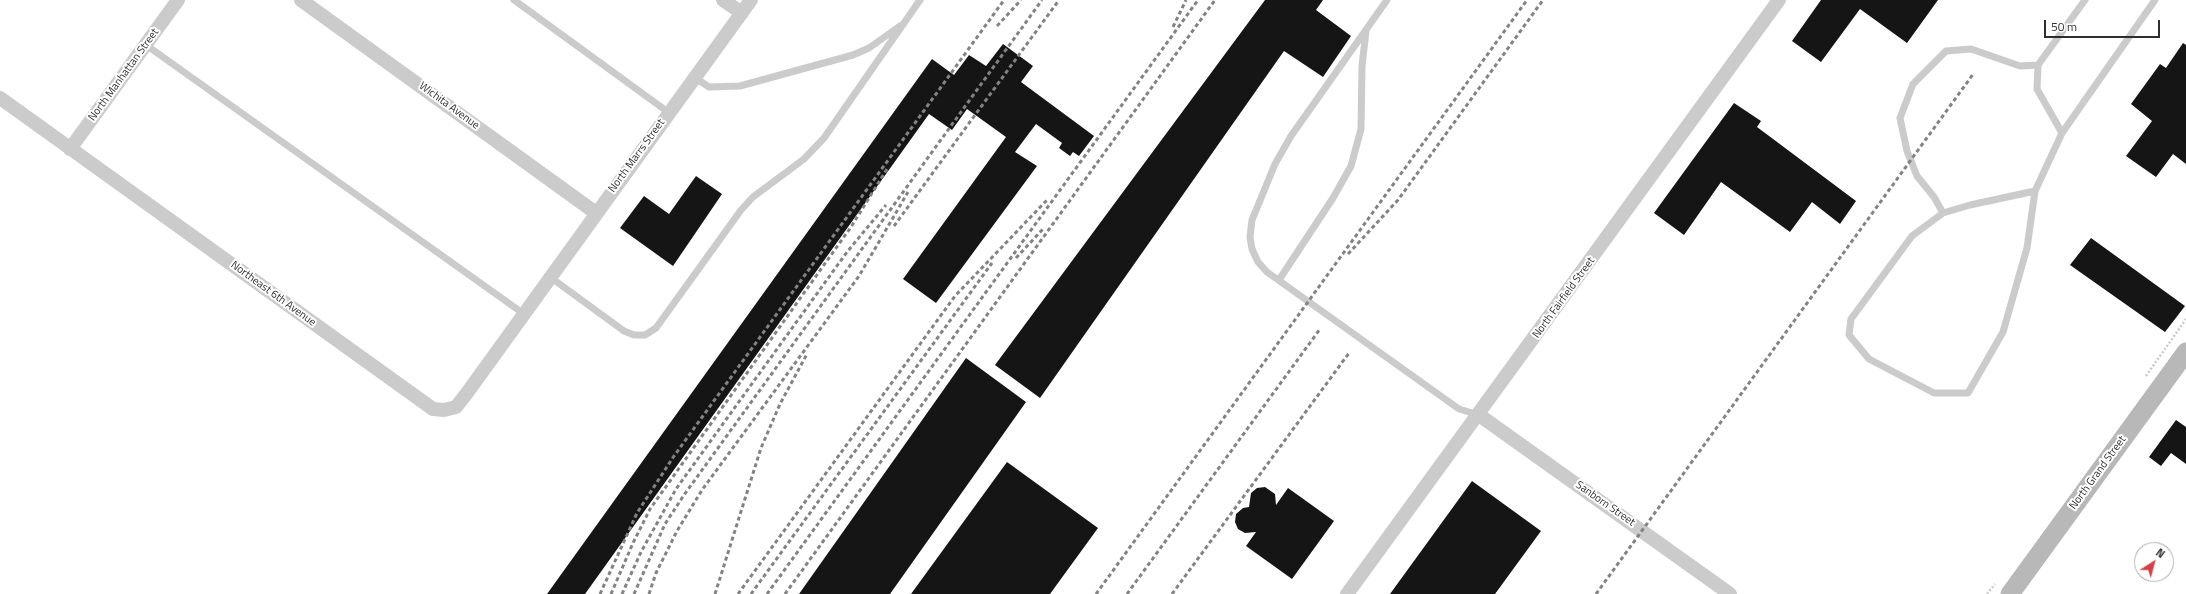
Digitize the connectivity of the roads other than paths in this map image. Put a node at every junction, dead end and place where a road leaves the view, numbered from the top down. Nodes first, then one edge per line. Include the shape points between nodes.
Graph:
1 (178, 0) edge
2 (301, 0) edge
3 (514, 0) edge
4 (724, 0) edge
5 (751, 0) edge
6 (920, 0) edge
7 (1387, 0) edge
8 (1779, 0) edge
9 (2085, 0) edge
10 (2156, 0) edge
11 (742, 13) junction
12 (905, 22) junction
13 (1366, 29) junction
14 (146, 45) junction
15 (2038, 65) junction
16 (694, 77) junction
17 (0, 98) edge
18 (668, 112) junction
19 (2062, 132) junction
20 (70, 149) junction
21 (2035, 191) junction
22 (596, 213) junction
23 (1943, 213) junction
24 (550, 277) junction
25 (1279, 280) junction
26 (524, 314) junction
27 (2186, 352) edge
28 (1479, 415) junction
29 (1348, 594) edge
30 (1730, 594) edge
31 (2010, 594) edge

1 - 14 street, North Manhattan Street
2 - 22 street, Wichita Avenue
3 - 18 lane
4 - 11 street
5 - 11 street, North Marrs Street
6 - 12 lane
7 - 13 lane
8 - 28 street, North Fairfield Street
9 - 15 lane
10 - 19 lane
11 - 16 street, North Marrs Street
12 - 16 lane via 869,48 853,55 756,82 719,88 709,87
12 - 24 lane via 824,138 804,158 753,197 741,210 656,328 645,335 634,335
13 - 25 lane via 1362,66 1362,129 1351,166 1334,198
13 - 25 lane via 1296,127 1275,164 1252,220 1252,249 1258,262
14 - 20 street, North Manhattan Street
14 - 26 lane
15 - 19 lane via 2037,90
15 - 23 lane via 2020,66 1971,49 1946,51 1913,84 1900,118 1907,151 1917,176
16 - 18 street, North Marrs Street
17 - 20 street, Northeast 6th Avenue
18 - 22 street, North Marrs Street
19 - 21 lane
20 - 26 street, Northeast 6th Avenue via 433,409 456,407
21 - 23 lane
21 - 23 lane via 2027,248 2003,332 1968,393 1934,393 1869,358 1849,335 1851,319 1912,236
22 - 24 street, North Marrs Street
24 - 26 street, North Marrs Street
25 - 28 lane via 1459,409
27 - 31 main road, North Grand Street
28 - 29 street, North Fairfield Street
28 - 30 street, Sanborn Street

